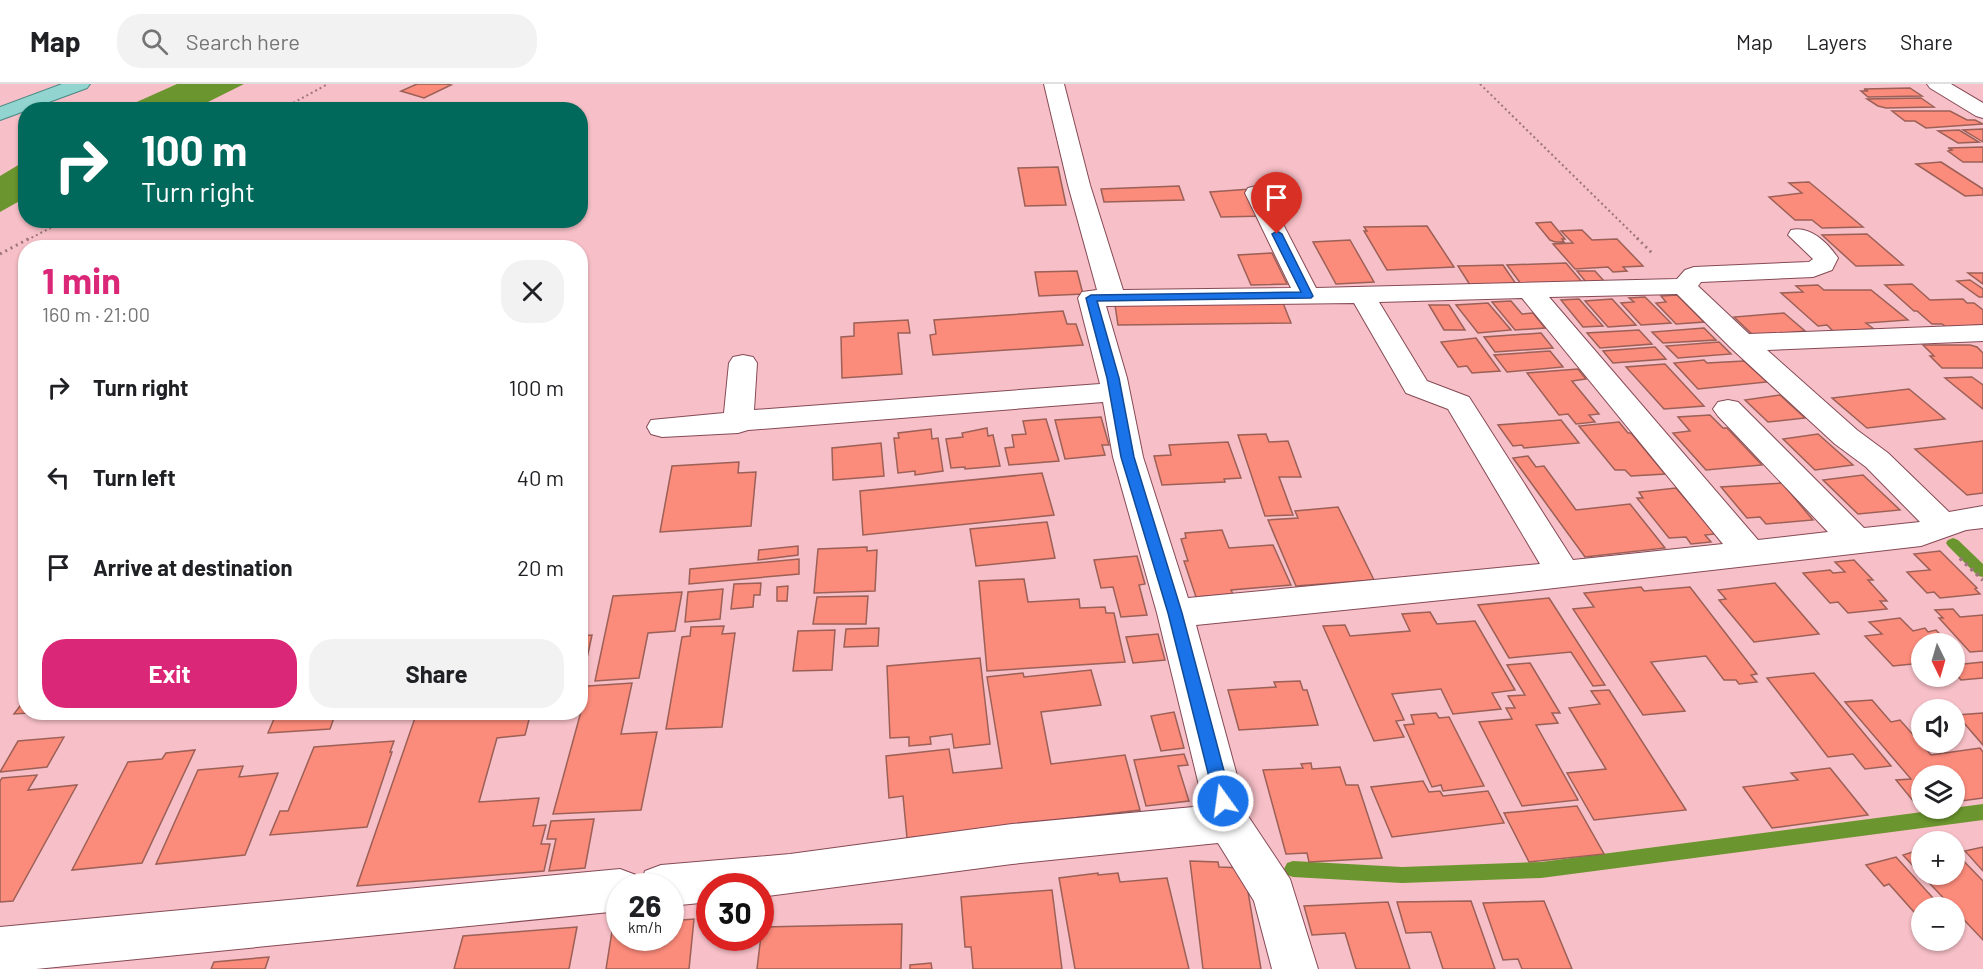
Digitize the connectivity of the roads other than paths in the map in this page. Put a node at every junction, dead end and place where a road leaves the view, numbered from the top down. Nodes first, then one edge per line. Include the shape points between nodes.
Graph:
1 (80, 84) edge
2 (1054, 84) edge
3 (1937, 84) edge
4 (32, 102) edge
5 (18, 107) edge
6 (1983, 112) edge
7 (0, 114) edge
8 (1256, 193) dead end
9 (1800, 235) dead end
10 (1684, 286) junction
11 (1530, 291) junction
12 (1362, 295) junction
13 (1308, 296) junction
14 (1112, 298) junction
15 (1983, 333) edge
16 (1743, 343) junction
17 (743, 363) dead end
18 (1114, 392) junction
19 (1728, 409) dead end
20 (738, 423) junction
21 (662, 427) dead end
22 (1983, 517) edge
23 (1944, 526) junction
24 (1856, 541) junction
25 (1749, 552) junction
26 (1564, 574) junction
27 (1175, 613) junction
28 (1229, 823) junction
29 (684, 884) edge
30 (606, 891) edge
31 (0, 950) edge
32 (1295, 969) edge

1 - 4 main road
2 - 14 street
3 - 6 street
5 - 7 main road
8 - 13 street
9 - 10 street via 1826,258 1823,265 1813,269 1694,275
10 - 11 street
10 - 16 street
11 - 12 street
11 - 25 street
12 - 13 street
12 - 26 street via 1416,387 1458,403
13 - 14 street
14 - 18 street via 1091,298
15 - 16 street
16 - 23 street via 1846,437 1877,460
17 - 20 street
18 - 20 street
18 - 27 street via 1128,457
19 - 24 street
20 - 21 street
22 - 23 street
23 - 24 street via 1921,534
24 - 25 street
25 - 26 street
26 - 27 street
27 - 28 street
28 - 29 street via 1012,844
28 - 32 street via 1274,894
30 - 31 street

